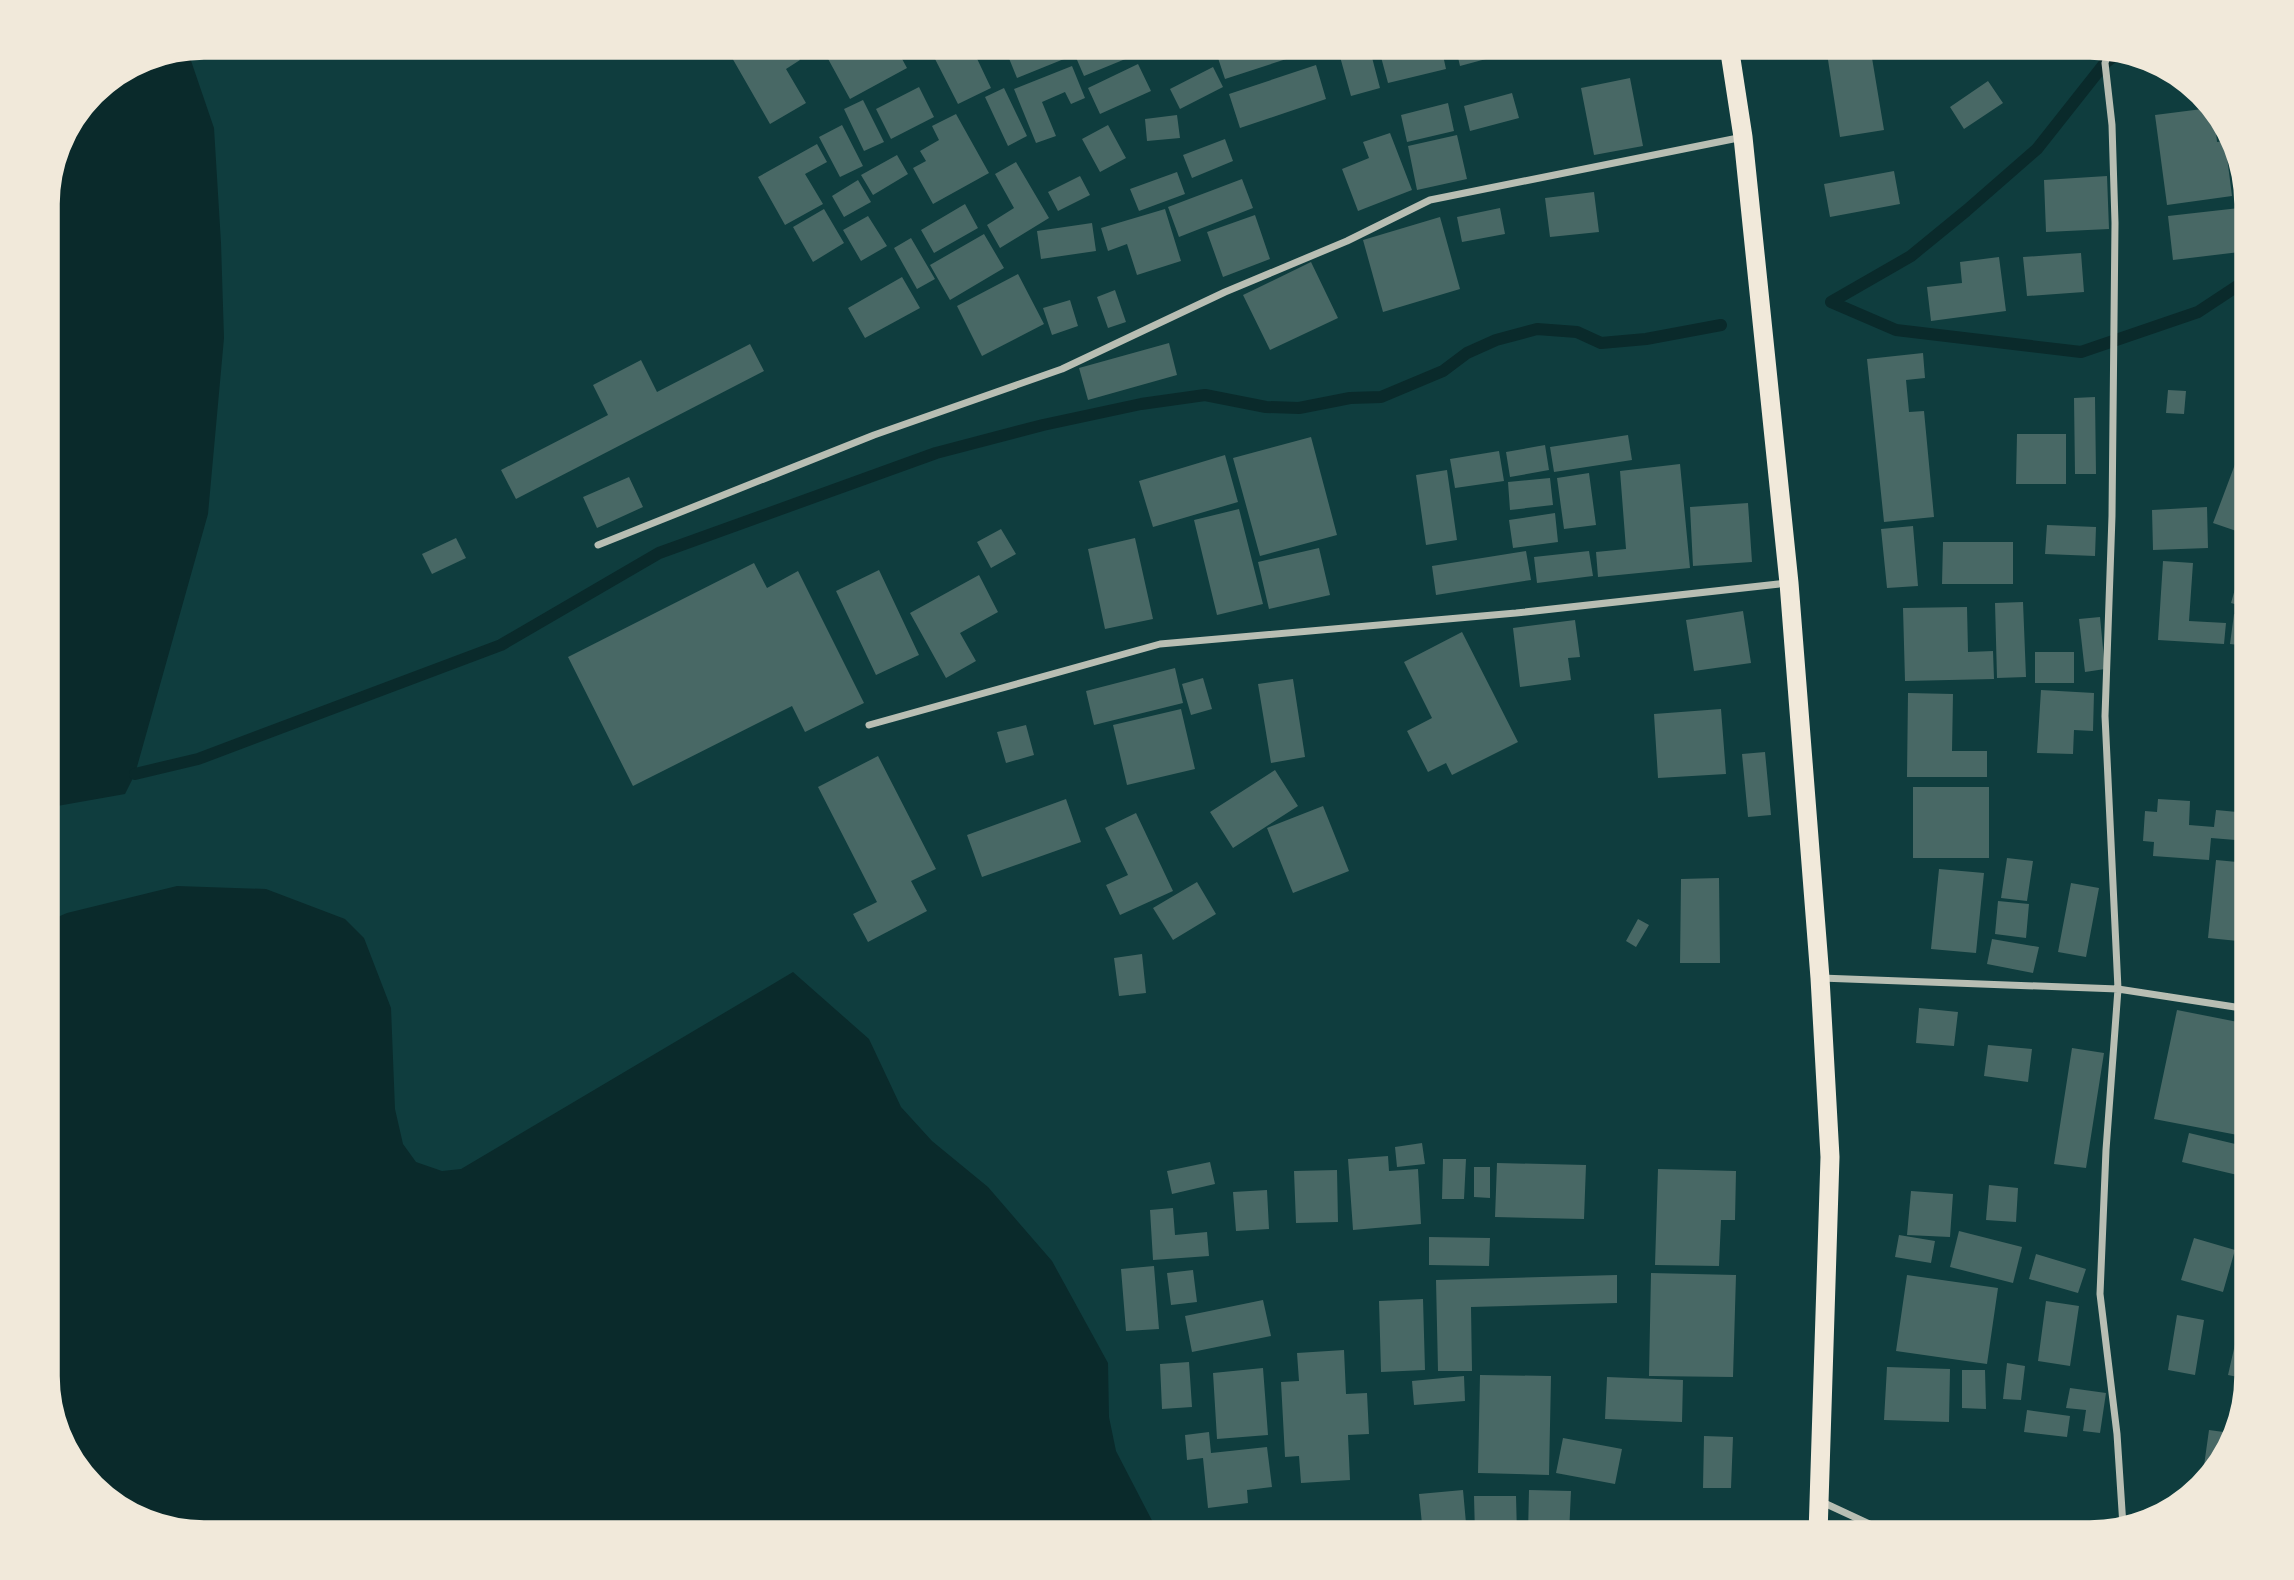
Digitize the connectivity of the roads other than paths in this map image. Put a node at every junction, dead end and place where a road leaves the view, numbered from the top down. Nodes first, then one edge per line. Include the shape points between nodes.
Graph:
1 (1731, 58) edge
2 (2106, 59) edge
3 (1743, 137) junction
4 (597, 545) dead end
5 (1788, 583) junction
6 (869, 725) dead end
7 (1820, 978) junction
8 (2118, 989) junction
9 (2236, 1007) edge
10 (1820, 1501) junction
11 (2123, 1518) edge
12 (1819, 1522) edge
13 (1864, 1522) edge

1 - 3 highway
2 - 8 street via 2115,223 2105,716
3 - 4 street via 1430,201 1062,369 874,435
3 - 5 highway
5 - 6 street via 1516,613 1160,644
5 - 7 highway
7 - 8 street
7 - 10 highway via 1830,1157
8 - 9 street
8 - 11 street via 2100,1294 2118,1434
10 - 12 highway
10 - 13 street

